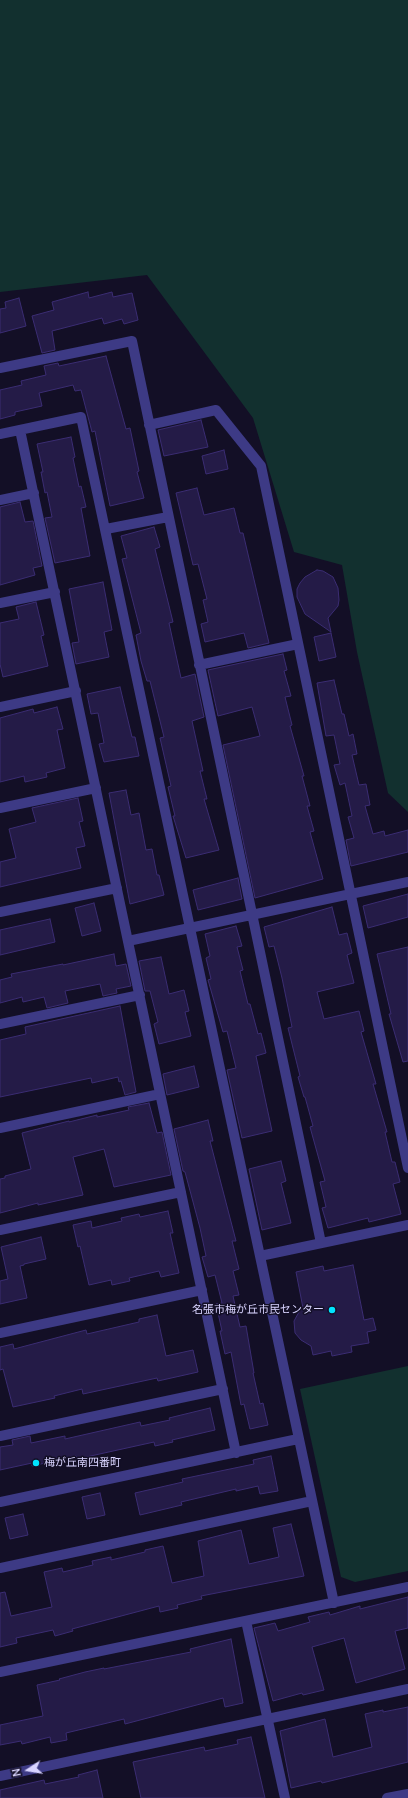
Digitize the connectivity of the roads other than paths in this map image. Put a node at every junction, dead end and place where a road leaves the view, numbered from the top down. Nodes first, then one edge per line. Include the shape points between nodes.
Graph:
1 (0, 368) edge
2 (149, 426) junction
3 (20, 430) junction
4 (0, 434) edge
5 (34, 493) junction
6 (0, 500) edge
7 (168, 517) junction
8 (106, 529) junction
9 (55, 592) junction
10 (0, 603) edge
11 (298, 644) junction
12 (199, 665) junction
13 (76, 691) junction
14 (0, 707) edge
15 (96, 788) junction
16 (0, 808) edge
17 (408, 882) edge
18 (117, 888) junction
19 (351, 894) junction
20 (0, 912) edge
21 (252, 915) junction
22 (191, 928) junction
23 (128, 941) junction
24 (140, 995) junction
25 (0, 1024) edge
26 (160, 1094) junction
27 (0, 1128) edge
28 (408, 1168) edge
29 (181, 1192) junction
30 (408, 1225) edge
31 (0, 1230) edge
32 (321, 1243) junction
33 (260, 1256) junction
34 (202, 1290) junction
35 (0, 1333) edge
36 (223, 1389) junction
37 (0, 1436) edge
38 (298, 1439) junction
39 (236, 1453) junction
40 (312, 1501) junction
41 (0, 1502) edge
42 (0, 1568) edge
43 (408, 1587) edge
44 (334, 1603) junction
45 (246, 1621) junction
46 (0, 1672) edge
47 (408, 1689) edge
48 (267, 1719) junction
49 (0, 1776) edge
50 (408, 1794) edge
51 (285, 1798) edge
52 (387, 1798) edge

1 - 2 street via 132,341
2 - 7 street
2 - 11 street via 216,410 261,466
3 - 4 street
3 - 5 street
3 - 8 street via 81,417
5 - 6 street
5 - 9 street
7 - 8 street
7 - 12 street
8 - 22 street
9 - 10 street
9 - 13 street
11 - 12 street
11 - 19 street
12 - 21 street
13 - 14 street
13 - 15 street
15 - 16 street
15 - 18 street
17 - 19 street
18 - 20 street
18 - 23 street
19 - 21 street
19 - 28 street
21 - 22 street
21 - 32 street
22 - 23 street
22 - 33 street
23 - 24 street
24 - 25 street
24 - 26 street
26 - 27 street
26 - 29 street
29 - 31 street
29 - 34 street
30 - 32 street
32 - 33 street
33 - 38 street
34 - 35 street
34 - 36 street
36 - 37 street
36 - 39 street
38 - 39 street
38 - 40 street
39 - 41 street
40 - 42 street
40 - 44 street
43 - 44 street
44 - 45 street
45 - 46 street
45 - 48 street
47 - 48 street
48 - 49 street
48 - 51 street
50 - 52 street

